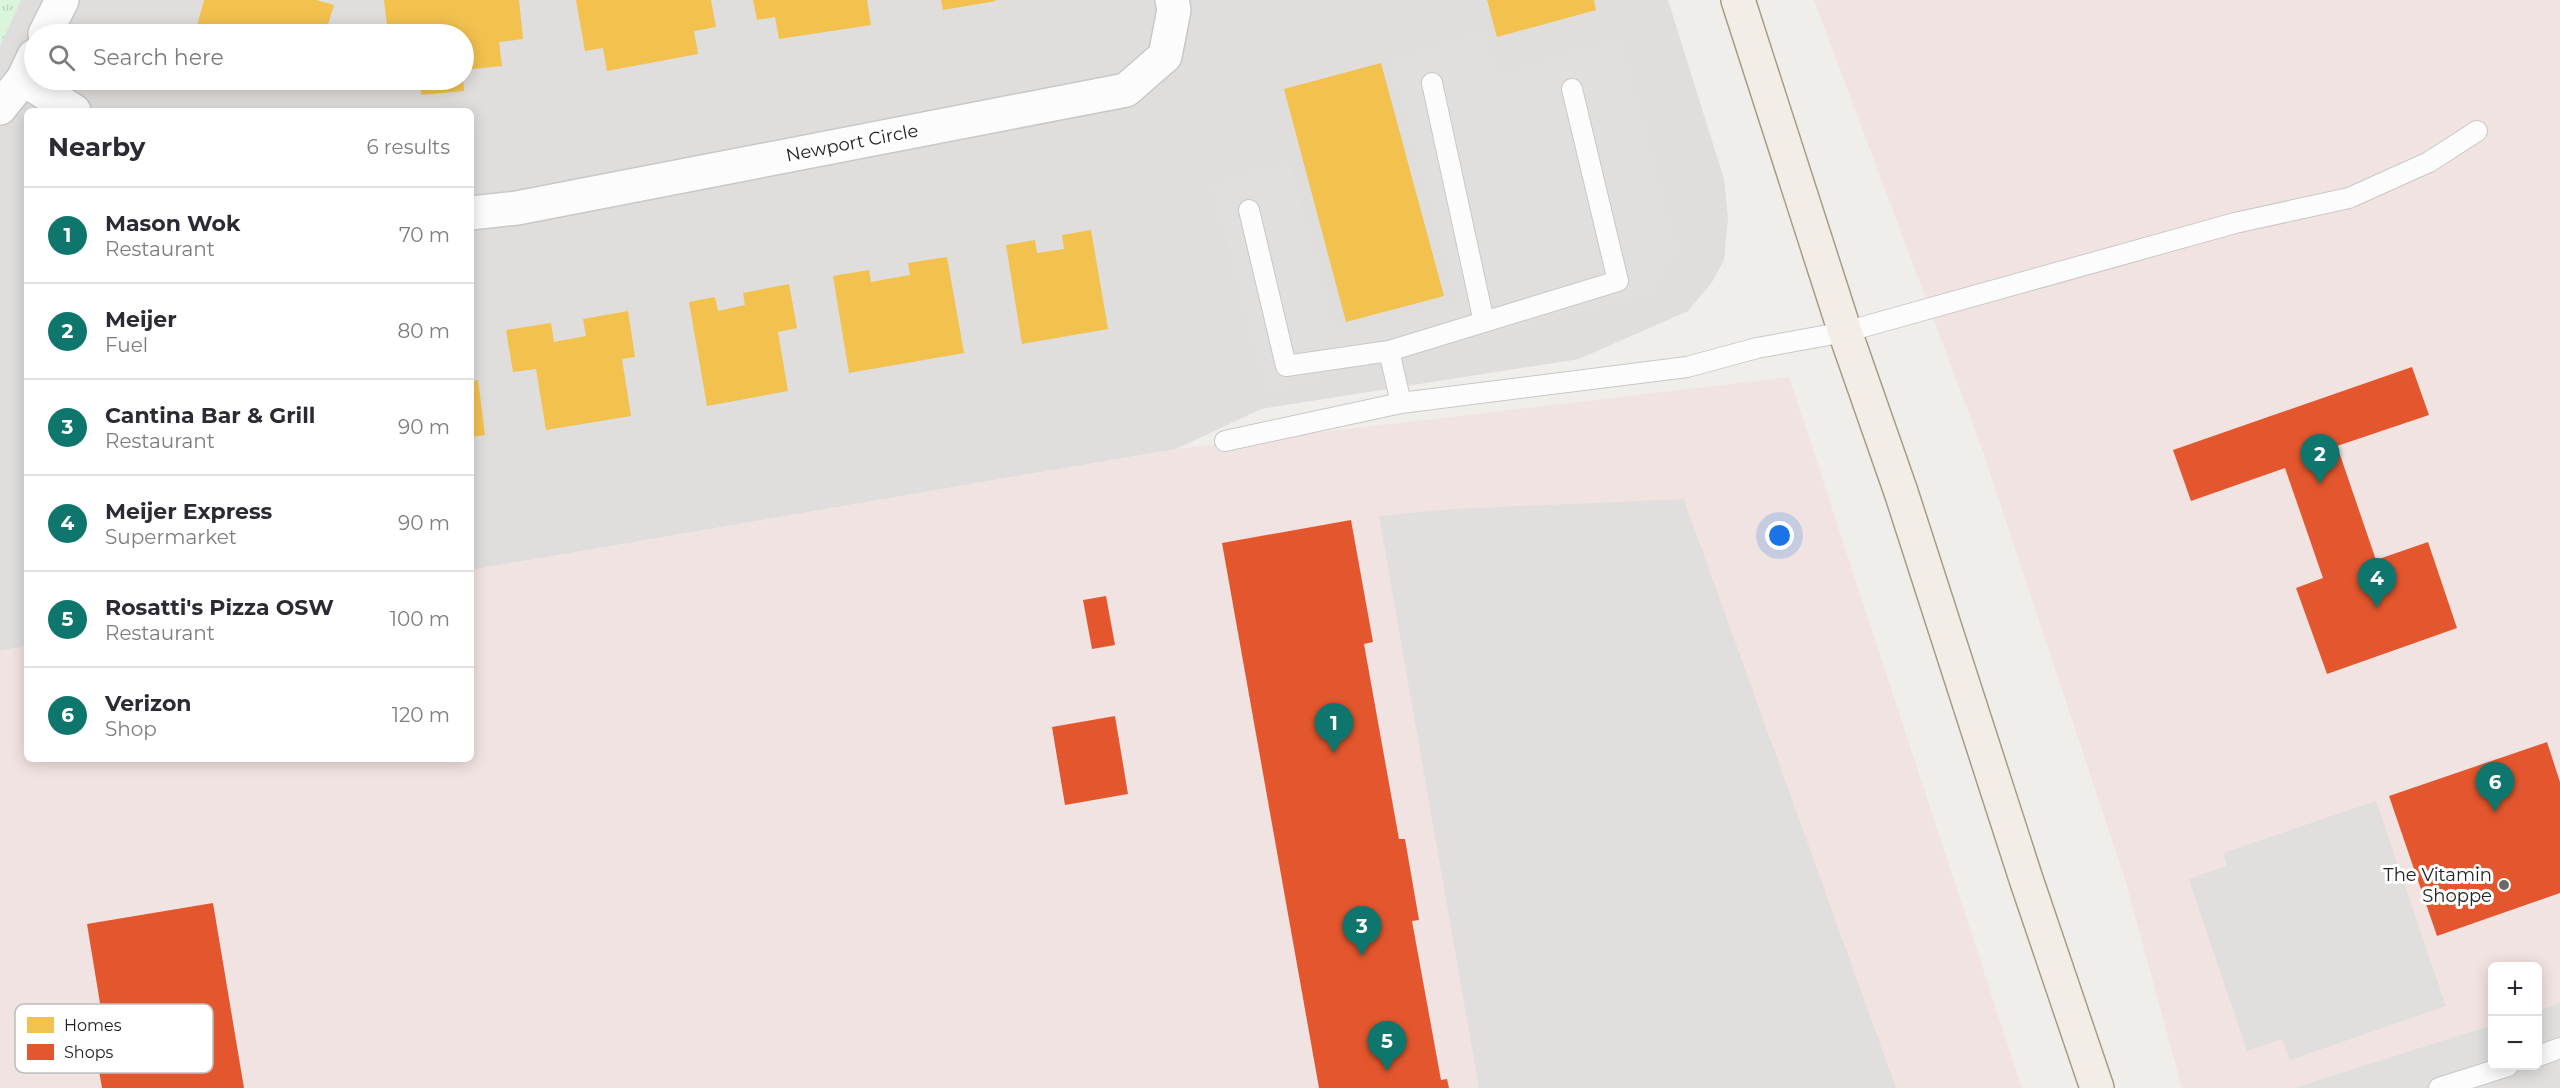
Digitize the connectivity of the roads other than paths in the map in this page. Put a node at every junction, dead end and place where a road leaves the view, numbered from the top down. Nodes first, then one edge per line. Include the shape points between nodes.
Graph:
1 (62, 0) edge
2 (1173, 0) edge
3 (1738, 0) edge
4 (50, 24) edge
5 (24, 75) edge
6 (1432, 83) dead end
7 (1572, 89) dead end
8 (52, 90) edge
9 (0, 108) edge
10 (71, 108) edge
11 (2477, 132) dead end
12 (1249, 210) dead end
13 (474, 213) edge
14 (1484, 321) junction
15 (1845, 332) junction
16 (1389, 351) junction
17 (1401, 403) junction
18 (1225, 441) dead end
19 (2560, 1048) edge
20 (2542, 1055) edge
21 (2493, 1070) edge
22 (2097, 1088) edge
23 (2439, 1088) edge

1 - 4 street
2 - 13 street, Newport Circle via 1165,56 1126,90 517,208
3 - 15 main road
5 - 9 street
6 - 14 lane
7 - 14 lane via 1618,281
8 - 10 street
11 - 15 lane via 2429,162 2349,198 2235,224
12 - 16 lane via 1286,366
14 - 16 lane
15 - 17 lane via 1757,348 1687,367
15 - 22 main road
16 - 17 lane
17 - 18 lane
19 - 20 lane
21 - 23 lane

